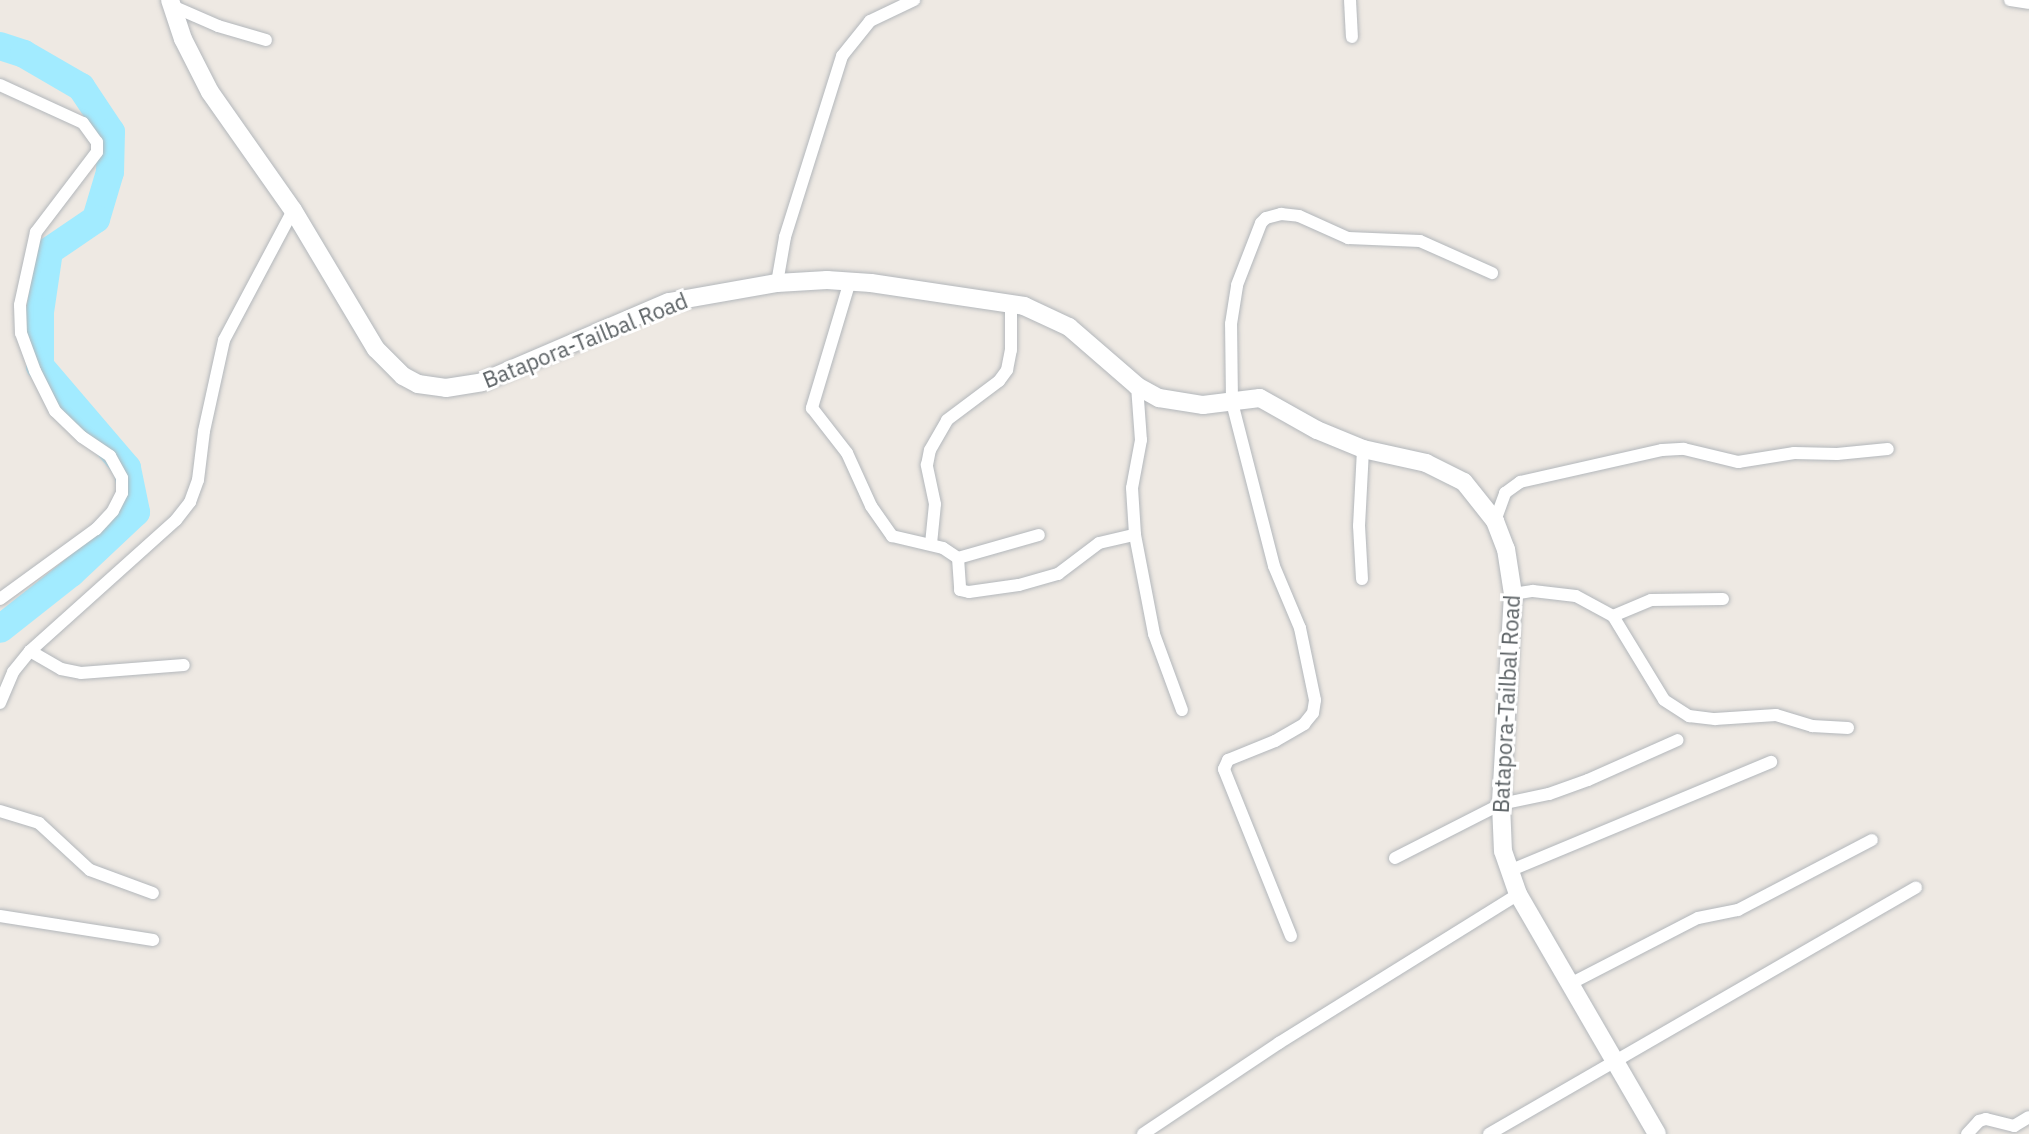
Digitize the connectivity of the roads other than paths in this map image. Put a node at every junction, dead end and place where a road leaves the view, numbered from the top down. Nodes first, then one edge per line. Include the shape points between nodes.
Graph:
1 (914, 0) edge
2 (1350, 0) edge
3 (2010, 0) edge
4 (170, 3) edge
5 (2029, 3) edge
6 (1352, 37) dead end
7 (266, 40) dead end
8 (0, 85) edge
9 (293, 210) junction
10 (1492, 273) dead end
11 (850, 281) junction
12 (777, 283) junction
13 (1011, 304) junction
14 (1137, 386) junction
15 (1232, 402) junction
16 (1363, 449) junction
17 (1888, 449) dead end
18 (1495, 521) junction
19 (1039, 535) dead end
20 (1135, 535) junction
21 (931, 544) junction
22 (958, 558) junction
23 (1362, 579) dead end
24 (1513, 594) junction
25 (0, 599) edge
26 (1723, 599) dead end
27 (1613, 616) junction
28 (30, 651) junction
29 (184, 665) dead end
30 (0, 703) edge
31 (1182, 710) dead end
32 (1848, 728) dead end
33 (1678, 740) dead end
34 (1771, 762) dead end
35 (1501, 804) junction
36 (0, 811) edge
37 (1872, 840) dead end
38 (1395, 858) dead end
39 (1509, 871) junction
40 (1916, 887) dead end
41 (153, 893) dead end
42 (1518, 894) junction
43 (0, 916) edge
44 (1291, 936) dead end
45 (153, 940) dead end
46 (1568, 985) junction
47 (1613, 1060) junction
48 (2029, 1117) edge
49 (1143, 1134) edge
50 (1489, 1134) edge
51 (1657, 1134) edge
52 (1967, 1134) edge

1 - 12 street via 870,21 842,56 785,237
2 - 6 street
3 - 5 street
4 - 7 street via 218,26
4 - 9 main road, Batapora-Tailbal Road via 210,92
8 - 25 street via 83,123 97,142 97,152 36,232 20,305 21,333 55,411 110,456 122,478 122,493 96,529
9 - 12 main road, Batapora-Tailbal Road via 376,349 403,376 433,388 482,382 669,302
9 - 28 street via 224,340 190,502
10 - 15 street via 1420,241 1348,238 1299,216 1266,218 1232,302
11 - 12 main road, Batapora-Tailbal Road
11 - 13 main road, Batapora-Tailbal Road
11 - 21 street via 812,408 847,453 871,506 892,536
13 - 14 main road, Batapora-Tailbal Road via 1069,327
13 - 21 street via 1007,370 947,420 930,450 927,465 935,504
14 - 15 main road, Batapora-Tailbal Road via 1179,403
14 - 20 street via 1141,440 1132,488
15 - 16 main road, Batapora-Tailbal Road via 1271,401 1317,430
15 - 44 street via 1274,566 1300,628 1314,685 1313,713 1304,724 1225,764
16 - 18 main road, Batapora-Tailbal Road via 1426,463 1464,482
16 - 23 street
17 - 18 street via 1794,453 1738,462 1684,449 1662,450 1520,482 1505,493
18 - 24 main road, Batapora-Tailbal Road
19 - 22 street
20 - 22 street via 1099,543 1058,574 969,592 960,590
20 - 31 street via 1154,634
21 - 22 street
24 - 27 street via 1576,596
24 - 35 main road, Batapora-Tailbal Road
26 - 27 street via 1651,600
27 - 32 street via 1664,700 1689,716 1776,715 1812,726
28 - 29 street via 61,669 81,673
28 - 30 street via 13,672
33 - 35 street via 1588,780
34 - 39 street
35 - 38 street
35 - 39 main road, Batapora-Tailbal Road via 1501,840
36 - 41 street via 39,823 90,870
37 - 46 street via 1738,910 1698,918
39 - 42 main road, Batapora-Tailbal Road
40 - 47 street
42 - 46 main road, Batapora-Tailbal Road
42 - 49 street
43 - 45 street
46 - 47 main road, Batapora-Tailbal Road
47 - 50 street
47 - 51 main road, Batapora-Tailbal Road
48 - 52 street via 2014,1126 1986,1119

